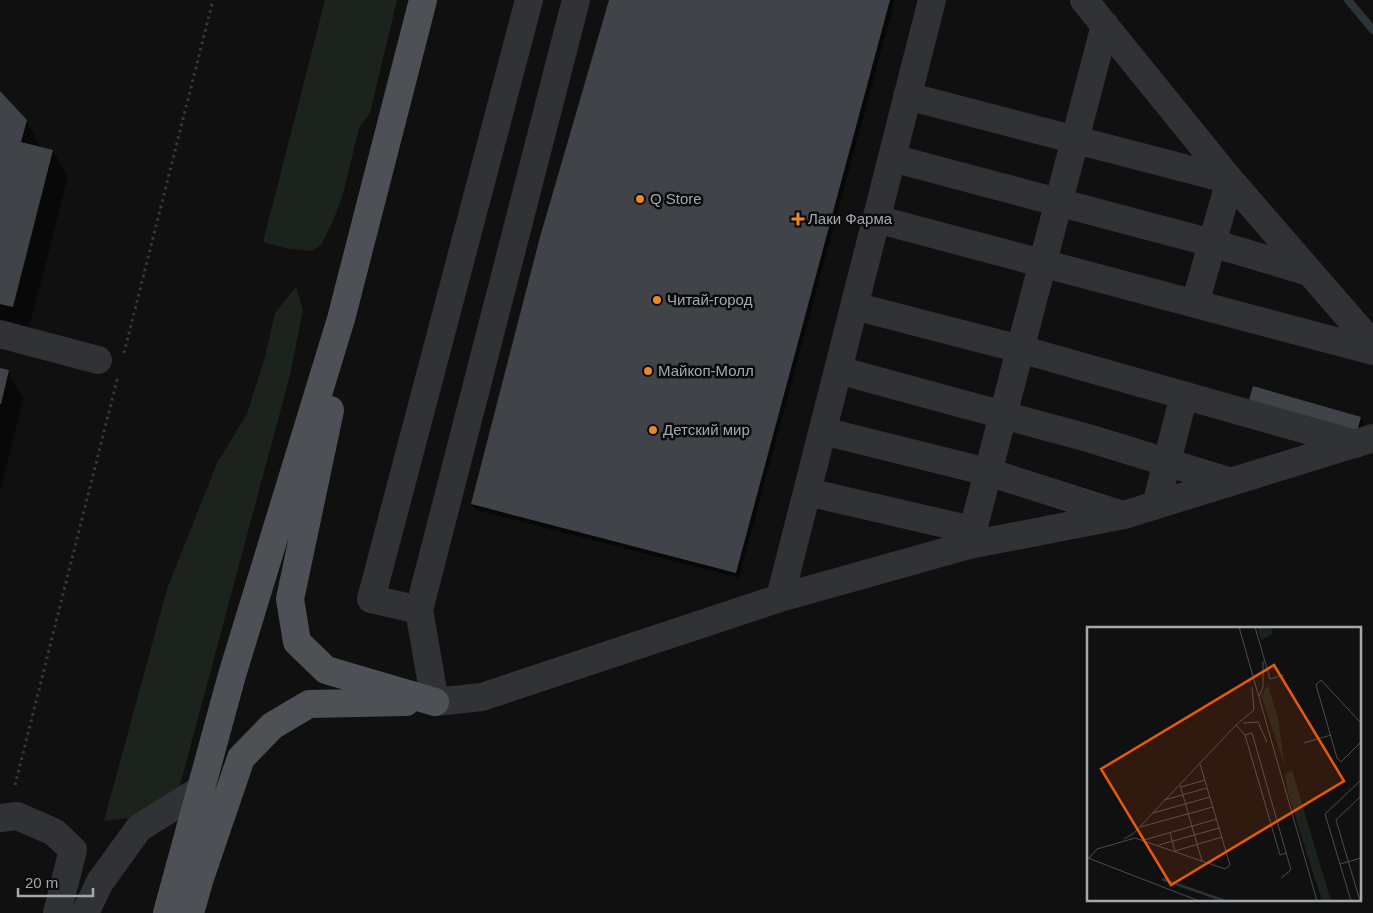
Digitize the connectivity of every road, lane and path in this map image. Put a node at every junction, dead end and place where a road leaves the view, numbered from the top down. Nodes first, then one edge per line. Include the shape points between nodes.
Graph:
1 (213, 0) edge
2 (423, 0) edge
3 (529, 0) edge
4 (576, 0) edge
5 (932, 0) edge
6 (1084, 0) edge
7 (1105, 25) junction
8 (907, 96) junction
9 (1075, 140) junction
10 (892, 158) junction
11 (1230, 180) junction
12 (1059, 202) junction
13 (876, 219) junction
14 (1212, 242) junction
15 (1043, 262) junction
16 (1309, 272) junction
17 (1195, 304) junction
18 (854, 306) junction
19 (341, 319) junction
20 (0, 334) edge
21 (1373, 345) edge
22 (1020, 349) junction
23 (1373, 351) edge
24 (113, 364) junction
25 (838, 370) junction
26 (1184, 395) junction
27 (1003, 414) junction
28 (823, 431) junction
29 (1365, 441) edge
30 (1166, 462) junction
31 (988, 472) junction
32 (1231, 482) junction
33 (807, 492) junction
34 (1156, 505) junction
35 (1124, 515) junction
36 (971, 537) junction
37 (780, 598) junction
38 (419, 610) junction
39 (435, 702) junction
40 (15, 785) dead end
41 (200, 790) junction
42 (0, 818) edge
43 (57, 913) edge
44 (85, 913) edge
45 (167, 913) edge
46 (190, 913) edge

1 - 24 path
2 - 19 main road
3 - 38 street via 370,599
4 - 38 street
5 - 8 street
6 - 7 street
7 - 9 street
7 - 11 street
8 - 9 street
8 - 10 street
9 - 11 street
9 - 12 street
10 - 12 street
10 - 13 street
11 - 14 street
11 - 16 street
12 - 14 street
12 - 15 street
13 - 15 street
13 - 18 street
14 - 16 street
14 - 17 street
15 - 17 street
15 - 22 street
16 - 21 street
17 - 23 street
18 - 22 street
18 - 25 street
19 - 39 main road via 330,409 290,599 297,642 326,670
19 - 41 main road
20 - 24 street
22 - 26 street
22 - 27 street
24 - 40 path
25 - 27 street
25 - 28 street
26 - 29 street
26 - 30 street
27 - 30 street
27 - 31 street
28 - 31 street
28 - 33 street
29 - 32 street
30 - 32 street
30 - 34 street
31 - 35 street
31 - 36 street
32 - 34 street
33 - 36 street
33 - 37 street
34 - 35 street
35 - 36 street
36 - 37 street
37 - 39 street via 482,697
38 - 39 street
39 - 46 main road via 309,704 272,726 241,758
41 - 44 street via 139,828 100,882
41 - 45 main road
42 - 43 street via 17,816 54,832 73,850

